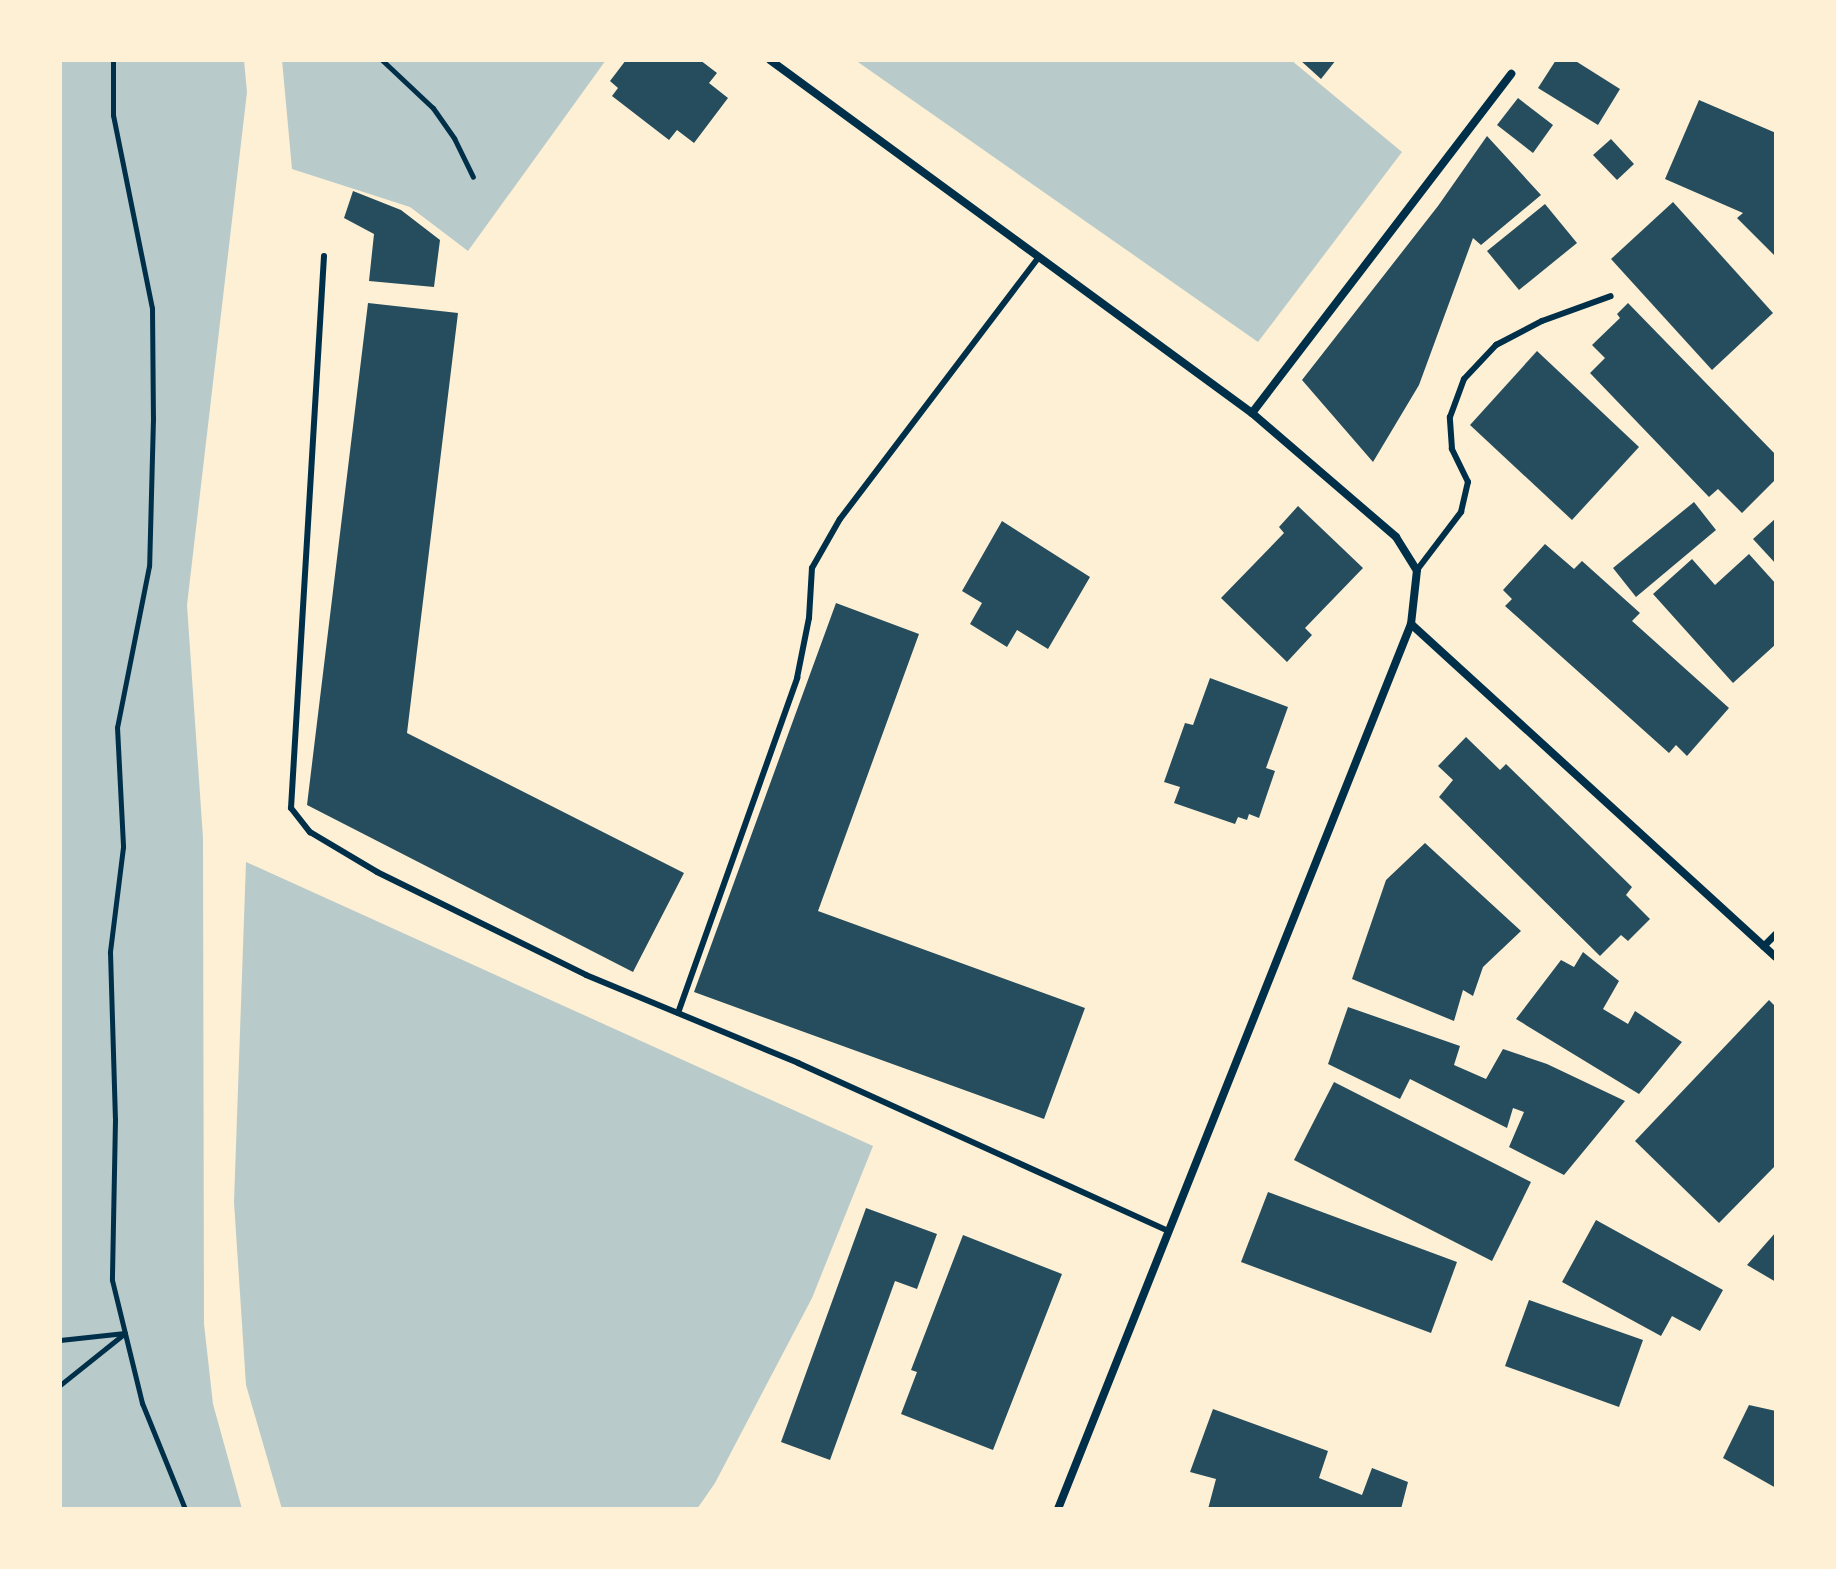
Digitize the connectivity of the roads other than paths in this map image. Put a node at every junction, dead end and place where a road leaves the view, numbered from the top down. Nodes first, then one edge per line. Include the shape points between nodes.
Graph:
1 (770, 60) edge
2 (1511, 74) dead end
3 (324, 256) dead end
4 (1038, 258) junction
5 (1611, 296) dead end
6 (1252, 413) junction
7 (1417, 570) junction
8 (1411, 624) junction
9 (1776, 933) edge
10 (1763, 946) junction
11 (1776, 957) edge
12 (678, 1013) junction
13 (1169, 1231) junction
14 (1058, 1509) edge

1 - 4 street
2 - 6 street
3 - 12 lane via 291,808 310,832 377,872 586,975
4 - 6 street
4 - 12 lane via 840,519 812,568 797,678
5 - 7 lane via 1542,321 1496,345 1464,379 1450,417 1452,449 1468,482 1461,512
6 - 7 street via 1396,537
7 - 8 street
8 - 10 street
8 - 13 street
9 - 10 street
10 - 11 street
12 - 13 lane
13 - 14 street

